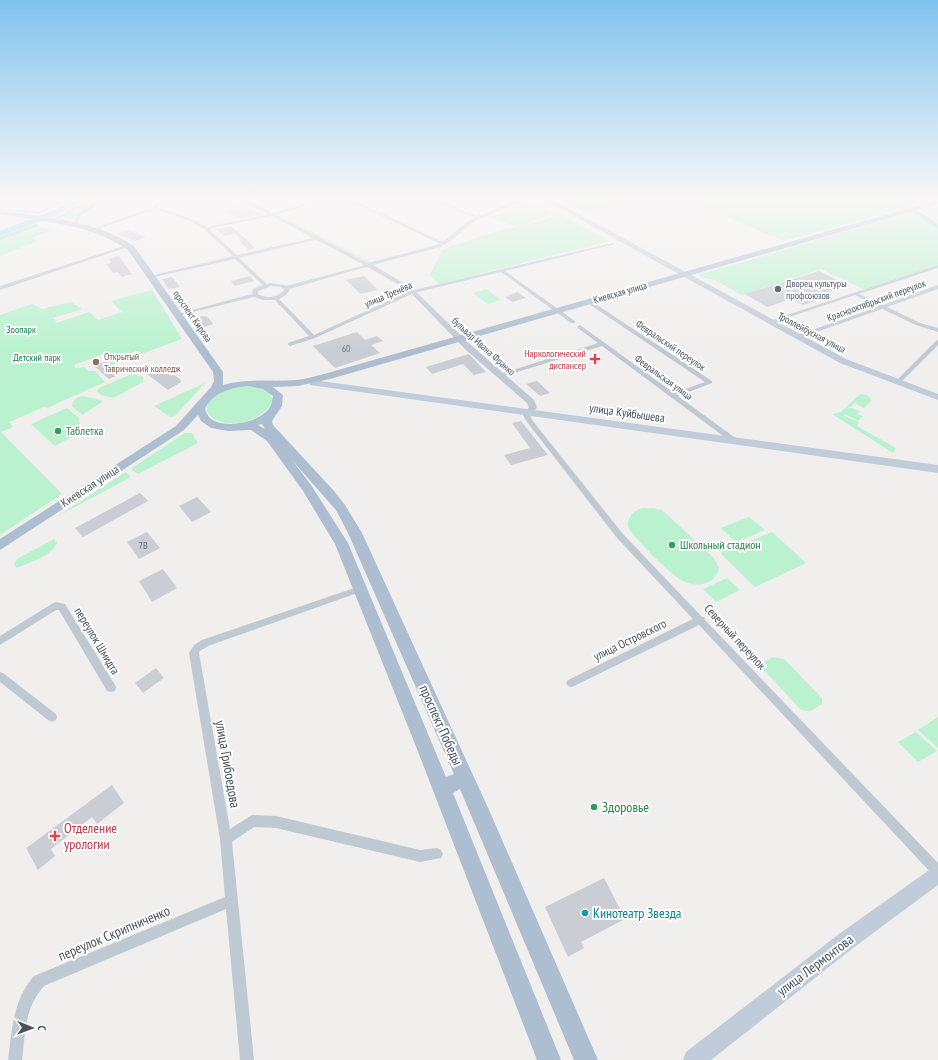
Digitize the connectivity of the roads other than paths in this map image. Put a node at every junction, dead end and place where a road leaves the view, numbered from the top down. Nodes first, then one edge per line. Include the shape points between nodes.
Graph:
1 (119, 249) edge
2 (132, 249) edge
3 (228, 249) edge
4 (268, 249) edge
5 (340, 249) edge
6 (345, 249) edge
7 (421, 249) edge
8 (591, 249) edge
9 (638, 249) edge
10 (768, 249) edge
11 (236, 257) junction
12 (371, 264) junction
13 (937, 268) edge
14 (502, 272) junction
15 (682, 274) junction
16 (152, 277) junction
17 (265, 285) junction
18 (938, 287) edge
19 (0, 288) edge
20 (286, 288) junction
21 (415, 293) junction
22 (856, 294) junction
23 (254, 296) junction
24 (276, 298) junction
25 (588, 301) junction
26 (883, 307) junction
27 (556, 310) junction
28 (179, 315) junction
29 (573, 322) dead end
30 (769, 322) junction
31 (580, 327) dead end
32 (938, 330) edge
33 (313, 337) junction
34 (797, 337) junction
35 (459, 338) junction
36 (938, 342) edge
37 (290, 344) dead end
38 (602, 344) junction
39 (218, 372) junction
40 (502, 375) junction
41 (326, 377) junction
42 (898, 382) junction
43 (313, 383) junction
44 (259, 384) junction
45 (673, 396) junction
46 (938, 397) edge
47 (203, 402) junction
48 (274, 410) junction
49 (530, 412) junction
50 (215, 426) junction
51 (234, 427) junction
52 (180, 428) junction
53 (736, 442) junction
54 (938, 469) edge
55 (0, 545) edge
56 (360, 589) junction
57 (701, 620) junction
58 (0, 641) edge
59 (0, 676) edge
60 (571, 683) dead end
61 (111, 688) dead end
62 (52, 717) dead end
63 (464, 778) junction
64 (442, 789) junction
65 (226, 839) junction
66 (437, 854) dead end
67 (938, 873) edge
68 (231, 901) junction
69 (15, 1060) edge
70 (247, 1060) edge
71 (549, 1060) edge
72 (586, 1060) edge
73 (694, 1060) edge

1 - 19 street
2 - 16 main road, проспект Кирова
3 - 11 street
4 - 11 street
5 - 12 street, бульвар Ивана Франко
6 - 12 street, бульвар Ивана Франко
7 - 12 street
8 - 14 street, улица Тренёва
9 - 15 main road, Троллейбусная улица
10 - 15 main road, Киевская улица
11 - 16 street
11 - 17 street
12 - 20 street
12 - 21 street, бульвар Ивана Франко
13 - 22 street
14 - 21 street, улица Тренёва
14 - 27 street
15 - 25 main road, Киевская улица
15 - 30 main road, Троллейбусная улица
16 - 28 main road, проспект Кирова
17 - 20 street via 278,284
17 - 23 street via 256,290
18 - 26 street, Краснооктябрьский переулок
20 - 24 street via 285,293
21 - 33 street, улица Тренёва
21 - 35 street, бульвар Ивана Франко
22 - 26 street
22 - 30 street
23 - 24 street via 263,299
23 - 28 street
24 - 33 street
25 - 27 main road, Киевская улица
25 - 45 street, Февральский переулок via 710,382
26 - 32 street via 918,324
26 - 34 street, Краснооктябрьский переулок
27 - 29 street
27 - 35 main road, Киевская улица
28 - 39 main road, проспект Кирова
30 - 34 main road, Троллейбусная улица
31 - 38 street, Февральская улица
33 - 37 street, улица Тренёва
34 - 42 main road, Троллейбусная улица via 843,361
35 - 40 street, бульвар Ивана Франко
35 - 41 main road, Киевская улица
36 - 42 street
38 - 40 street
38 - 45 street, Февральская улица
39 - 44 main road via 238,380
39 - 47 main road via 220,379 217,387
40 - 49 street, бульвар Ивана Франко via 533,404
41 - 43 main road, Киевская улица
41 - 44 main road, Киевская улица via 298,383
42 - 46 main road, Троллейбусная улица
43 - 48 main road, Киевская улица via 294,391
43 - 49 main road, улица Куйбышева
44 - 47 main road via 231,385 215,392
44 - 48 main road via 271,388 278,395
45 - 53 street, Февральская улица
47 - 50 main road via 201,414
47 - 52 main road, Киевская улица
48 - 51 main road, Киевская улица via 253,424
48 - 63 main road, проспект Победы via 266,421 268,426 330,494 356,533
49 - 53 main road, улица Куйбышева
49 - 57 street, Северный переулок via 526,414 529,421 620,536
50 - 51 main road, Киевская улица
50 - 52 main road, Киевская улица via 198,424
51 - 56 main road, проспект Победы via 254,427 270,440 326,516 348,557
52 - 55 main road, Киевская улица
53 - 54 main road, улица Куйбышева
56 - 64 main road, проспект Победы
56 - 65 street, улица Грибоедова via 205,643 194,653
57 - 60 street, улица Островского
57 - 67 street, Северный переулок
58 - 61 street, переулок Шмидта via 55,606 62,607
59 - 62 street
63 - 64 main road
63 - 72 main road, проспект Победы via 538,944
64 - 71 main road, проспект Победы
65 - 66 street via 252,821 276,822 420,856
65 - 68 street, улица Грибоедова
67 - 73 main road, улица Лермонтова via 846,940
68 - 69 street, переулок Скрипниченко via 39,981 30,990 22,1008
68 - 70 street, улица Грибоедова

